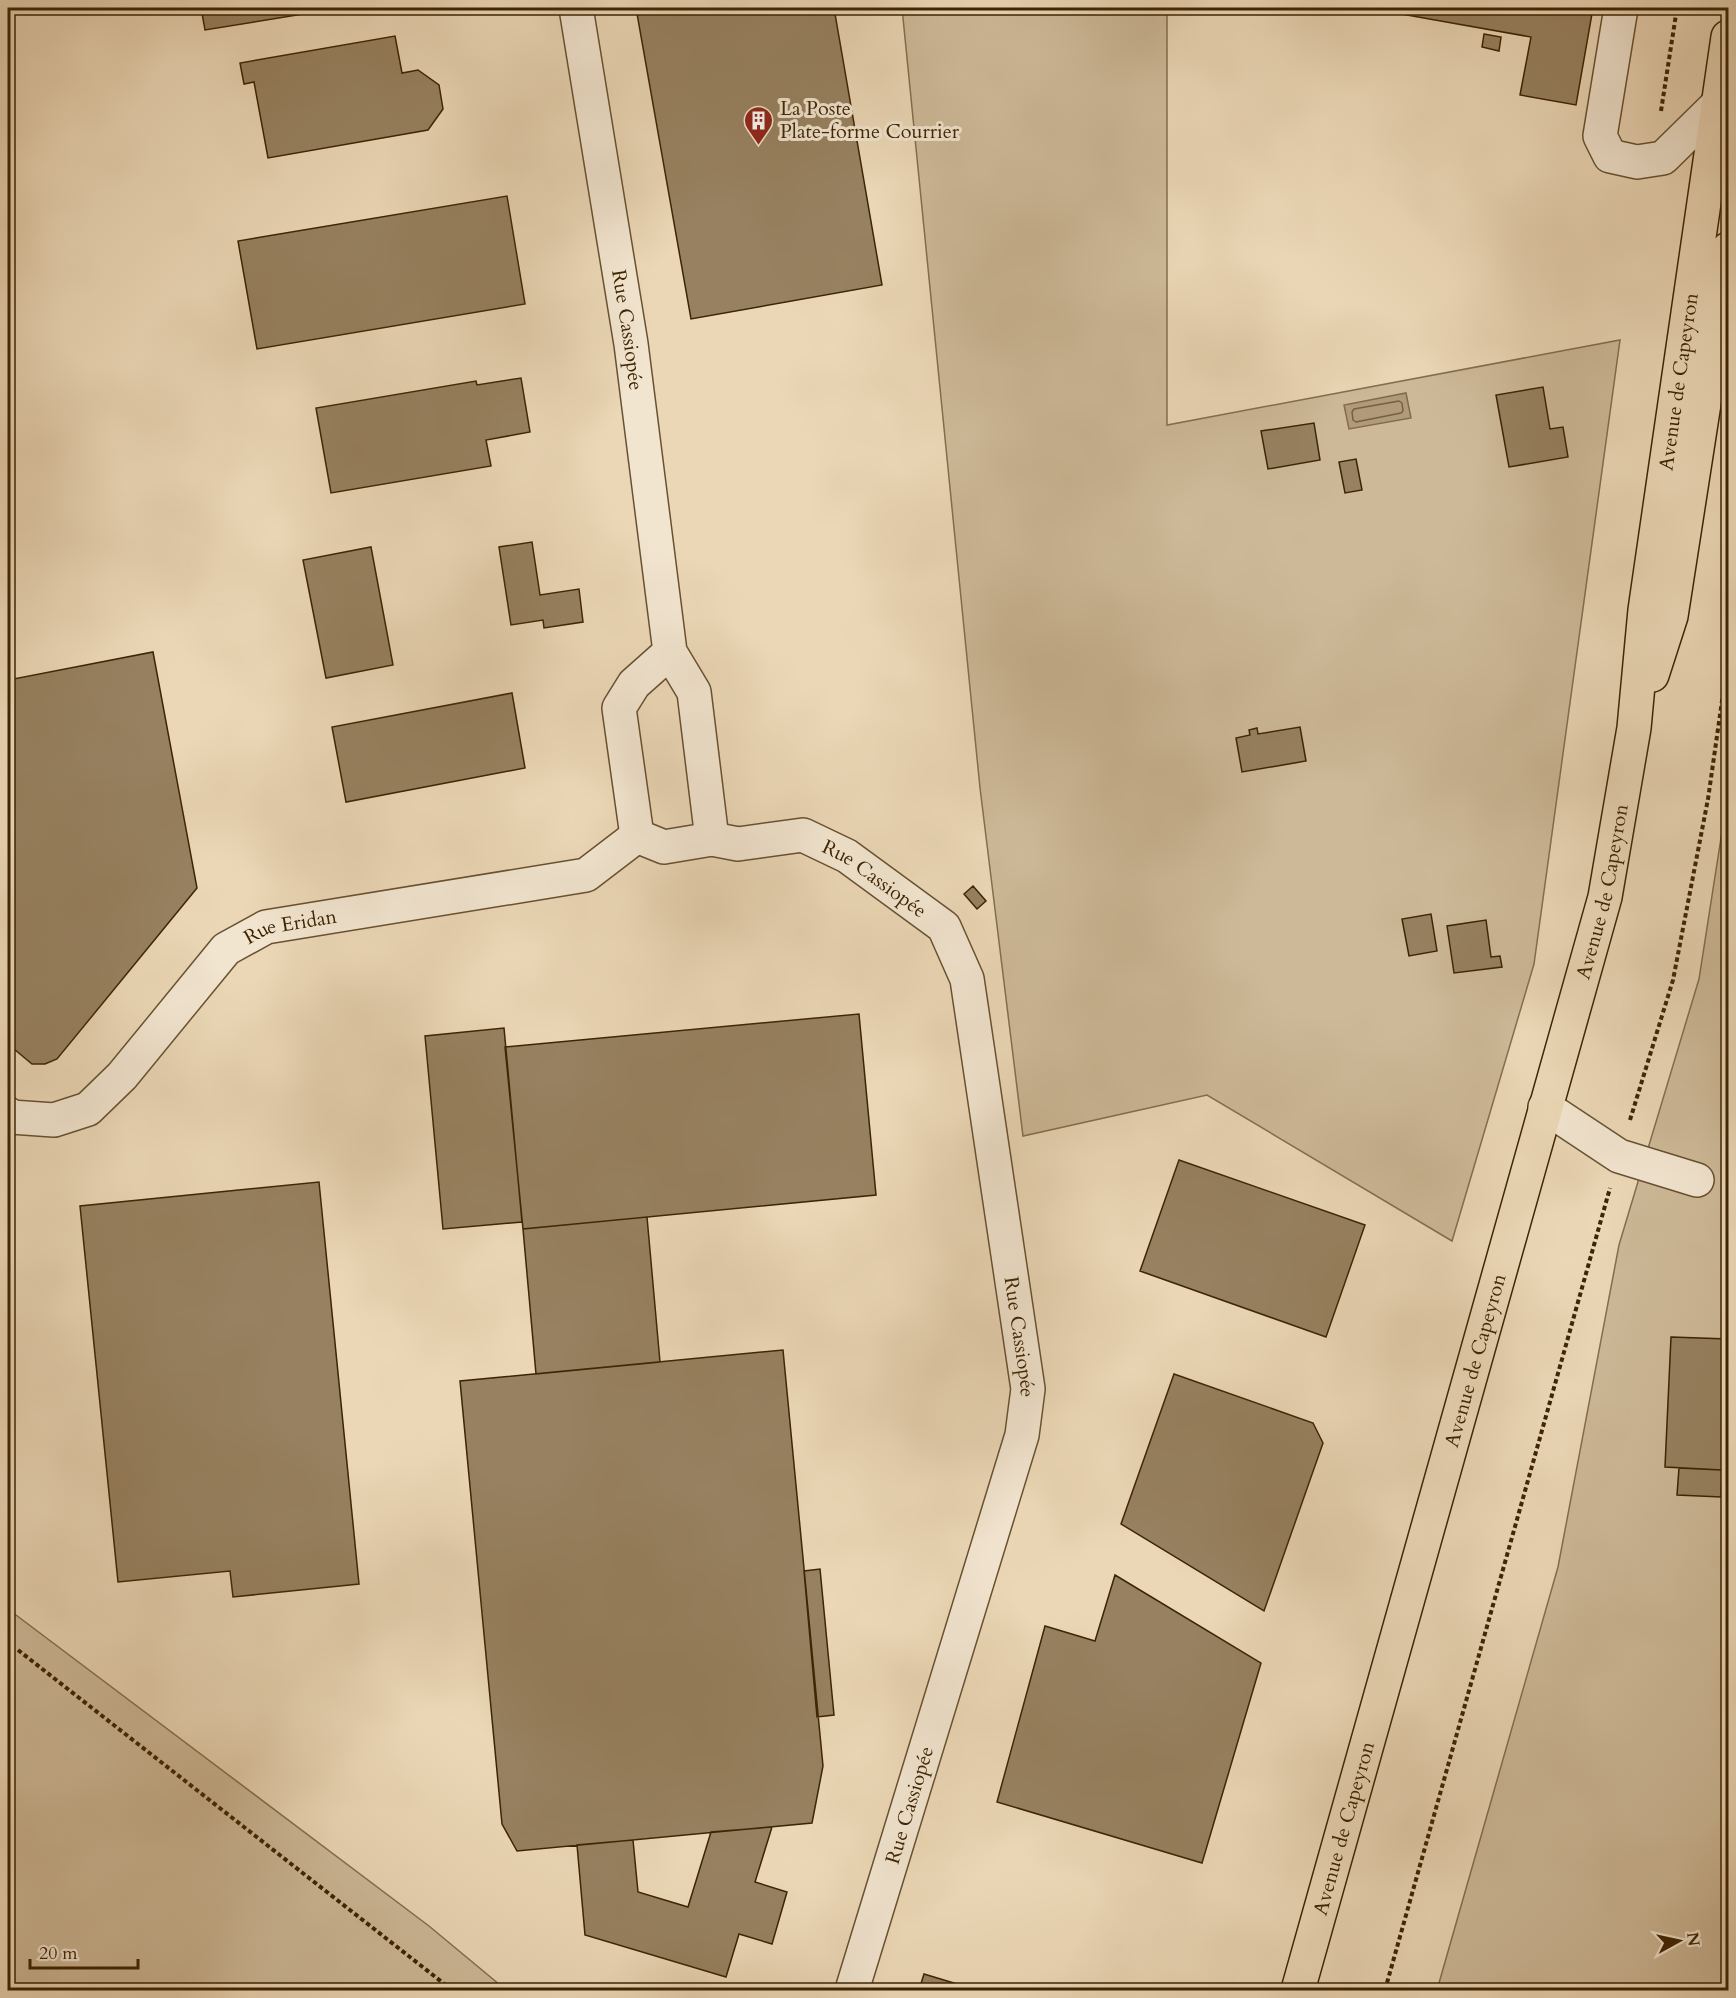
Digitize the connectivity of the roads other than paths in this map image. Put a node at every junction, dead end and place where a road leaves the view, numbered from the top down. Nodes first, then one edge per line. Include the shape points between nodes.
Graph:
1 (576, 8) edge
2 (1621, 8) edge
3 (1728, 37) edge
4 (1719, 103) junction
5 (1728, 249) edge
6 (1720, 358) edge
7 (670, 652) junction
8 (1634, 728) junction
9 (637, 836) junction
10 (712, 839) junction
11 (1545, 1107) junction
12 (8, 1114) edge
13 (1697, 1180) dead end
14 (852, 1990) edge
15 (1299, 1990) edge

1 - 7 lane, Rue Cassiopée via 631,344
2 - 4 lane via 1600,136 1610,156 1637,162 1663,158
3 - 4 main road, Avenue de Capeyron
4 - 8 main road, Avenue de Capeyron via 1645,610
5 - 6 main road, Avenue de Capeyron
6 - 8 main road, Avenue de Capeyron via 1671,616
7 - 9 lane via 634,684 619,708
7 - 10 lane, Rue Cassiopée via 694,692
8 - 11 main road, Avenue de Capeyron via 1605,897
9 - 10 lane, Rue Cassiopée via 664,847
9 - 12 lane, Rue Eridan via 586,875 266,927 226,949 122,1076 88,1109 54,1120
10 - 14 lane, Rue Cassiopée via 738,844 803,835 847,856 944,927 967,979 1028,1389 1022,1435
11 - 13 lane via 1619,1156
11 - 15 main road, Avenue de Capeyron

